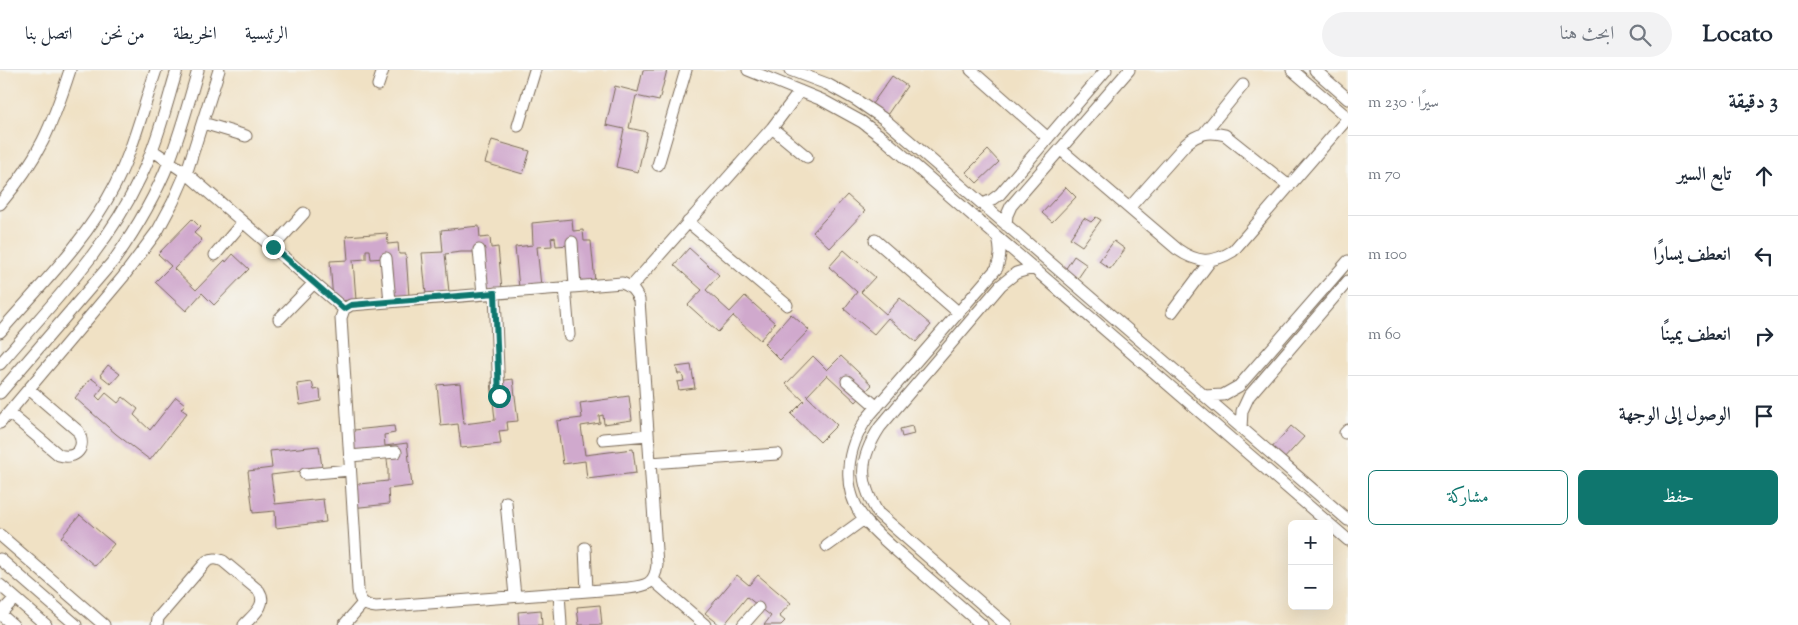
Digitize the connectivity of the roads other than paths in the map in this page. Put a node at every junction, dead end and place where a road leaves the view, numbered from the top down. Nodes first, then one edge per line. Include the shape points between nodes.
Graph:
1 (70, 70) edge
2 (156, 70) edge
3 (177, 70) edge
4 (198, 70) edge
5 (219, 70) edge
6 (383, 70) edge
7 (535, 70) edge
8 (686, 70) edge
9 (748, 70) edge
10 (790, 70) edge
11 (971, 70) edge
12 (1106, 70) edge
13 (1129, 70) edge
14 (1292, 70) edge
15 (1315, 70) edge
16 (1243, 85) dead end
17 (378, 86) dead end
18 (800, 91) junction
19 (1348, 98) edge
20 (1348, 118) edge
21 (203, 123) junction
22 (518, 126) dead end
23 (772, 128) junction
24 (1204, 133) junction
25 (246, 136) dead end
26 (1048, 138) junction
27 (1060, 149) junction
28 (152, 150) junction
29 (808, 157) dead end
30 (169, 162) junction
31 (658, 166) dead end
32 (186, 173) junction
33 (1289, 186) junction
34 (0, 204) edge
35 (983, 204) junction
36 (1129, 208) junction
37 (304, 213) dead end
38 (243, 222) junction
39 (688, 222) junction
40 (1006, 225) junction
41 (998, 238) junction
42 (875, 240) dead end
43 (572, 242) dead end
44 (273, 247) junction
45 (479, 250) dead end
46 (215, 255) dead end
47 (386, 258) dead end
48 (1211, 260) junction
49 (1348, 261) edge
50 (1033, 268) junction
51 (1348, 281) edge
52 (314, 283) junction
53 (570, 286) junction
54 (630, 287) junction
55 (495, 293) junction
56 (483, 294) junction
57 (975, 294) junction
58 (390, 302) junction
59 (986, 302) junction
60 (787, 305) dead end
61 (344, 309) junction
62 (1172, 312) dead end
63 (959, 313) junction
64 (279, 319) dead end
65 (0, 332) edge
66 (569, 335) dead end
67 (0, 364) edge
68 (848, 381) dead end
69 (29, 389) junction
70 (0, 393) edge
71 (499, 396) dead end
72 (1204, 396) junction
73 (877, 407) junction
74 (9, 413) junction
75 (0, 423) edge
76 (1241, 428) junction
77 (648, 435) junction
78 (603, 439) dead end
79 (396, 452) dead end
80 (777, 454) dead end
81 (350, 456) junction
82 (650, 463) junction
83 (350, 470) junction
84 (305, 474) dead end
85 (506, 502) dead end
86 (864, 518) junction
87 (1348, 520) edge
88 (0, 535) edge
89 (1348, 540) edge
90 (827, 546) dead end
91 (585, 548) dead end
92 (0, 558) edge
93 (39, 568) junction
94 (652, 580) junction
95 (27, 582) junction
96 (0, 585) edge
97 (587, 591) junction
98 (559, 593) junction
99 (515, 596) junction
100 (15, 598) junction
101 (362, 603) junction
102 (758, 608) dead end
103 (0, 614) edge
104 (13, 625) edge
105 (46, 625) edge
106 (76, 625) edge
107 (104, 625) edge
108 (157, 625) edge
109 (244, 625) edge
110 (344, 625) edge
111 (561, 625) edge
112 (705, 625) edge
113 (743, 625) edge
114 (982, 625) edge
115 (1006, 625) edge

1 - 34 street via 47,136 23,176
2 - 65 street via 115,185 71,250
3 - 28 street
4 - 30 street
5 - 21 street
6 - 17 street
7 - 22 street
8 - 31 street
9 - 18 street
10 - 35 street via 827,84 884,119
11 - 26 street
12 - 26 street
13 - 27 street
14 - 20 street
15 - 19 street
16 - 24 street
18 - 23 street
18 - 41 street via 862,122
20 - 33 street
21 - 25 street
21 - 32 street
23 - 29 street
23 - 39 street
24 - 33 street via 1225,135
24 - 36 street via 1186,144
26 - 35 street via 996,197
27 - 36 street
27 - 40 street via 1011,206
28 - 30 street
28 - 67 street via 127,205 111,230
30 - 32 street
30 - 70 street via 145,212 115,259
32 - 38 street
32 - 69 street via 145,249
33 - 48 street via 1233,251
35 - 40 street
36 - 48 street via 1187,256
37 - 44 street
38 - 44 street
38 - 46 street
39 - 54 street
39 - 60 street
40 - 72 street
41 - 50 street
41 - 57 street via 1001,250 997,268
42 - 63 street
43 - 53 street
44 - 52 street
45 - 56 street
47 - 58 street
48 - 62 street
49 - 72 street via 1239,386 1223,395
50 - 59 street via 1008,279
50 - 89 street
51 - 76 street via 1249,396 1242,411
52 - 61 street
52 - 64 street
53 - 54 street via 616,283
53 - 55 street
53 - 66 street
54 - 77 street via 638,300
55 - 56 street
55 - 71 street
56 - 58 street
57 - 59 street
57 - 63 street
58 - 61 street via 351,305
59 - 115 street via 880,427 864,460 864,479 868,497 878,513
61 - 81 street
63 - 73 street
68 - 73 street
69 - 74 street
69 - 74 street via 78,431 82,438 78,451 66,457 59,455
72 - 76 street
73 - 86 street via 859,430 849,463 854,501
74 - 75 street
76 - 87 street
77 - 78 street
77 - 82 street
79 - 81 street
80 - 82 street
81 - 83 street
82 - 94 street via 657,565
83 - 84 street
83 - 101 street via 358,597
85 - 99 street
86 - 90 street
86 - 114 street via 881,537
88 - 93 street
91 - 97 street
92 - 95 street
93 - 95 street
93 - 107 street
94 - 97 street via 641,586
94 - 112 street
95 - 106 street
96 - 100 street
97 - 98 street
98 - 99 street
98 - 111 street
99 - 101 street via 376,607
100 - 103 street
100 - 105 street
101 - 110 street
102 - 113 street
103 - 104 street
108 - 109 street via 158,618 207,561 218,558 262,596 262,605

